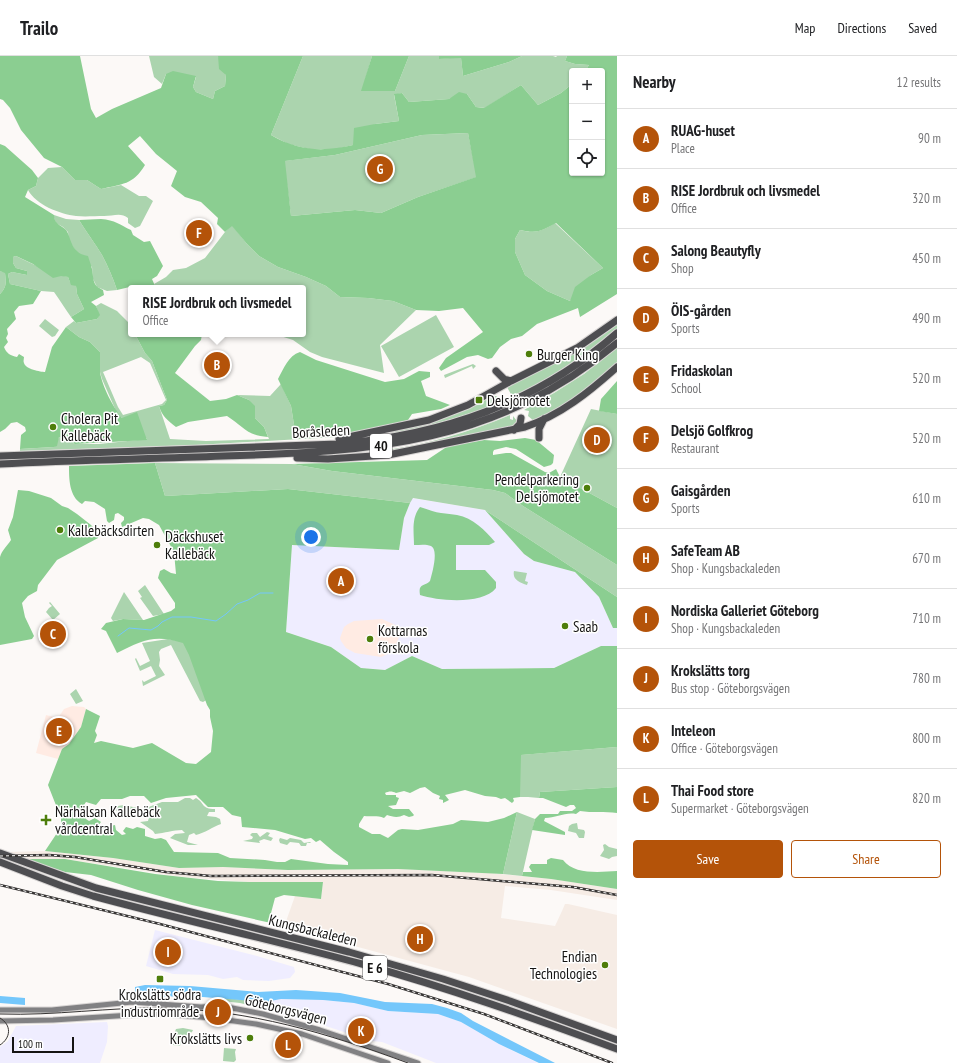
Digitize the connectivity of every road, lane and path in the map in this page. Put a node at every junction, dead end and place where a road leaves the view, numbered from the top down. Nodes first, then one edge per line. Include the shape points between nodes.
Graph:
1 (617, 320) edge
2 (617, 333) edge
3 (617, 343) edge
4 (617, 367) edge
5 (496, 371) dead end
6 (511, 381) junction
7 (523, 401) junction
8 (502, 410) junction
9 (521, 418) dead end
10 (544, 419) junction
11 (514, 430) junction
12 (539, 438) dead end
13 (307, 445) junction
14 (266, 455) junction
15 (0, 456) edge
16 (58, 457) junction
17 (0, 464) edge
18 (0, 852) edge
19 (0, 862) edge
20 (0, 1010) edge
21 (0, 1021) edge
22 (617, 1040) edge
23 (617, 1049) edge
24 (388, 1063) edge
25 (418, 1063) edge

1 - 6 highway via 577,348
2 - 7 highway, Boråsleden / 40 via 579,364
3 - 7 highway, Boråsleden / 40 via 577,374 547,392
4 - 10 highway via 571,405
5 - 6 highway via 504,379
6 - 13 highway via 468,405 429,420
7 - 8 highway, Boråsleden / 40
8 - 13 highway, Boråsleden / 40 via 414,434 364,442
8 - 14 highway, Boråsleden / 40 via 460,429 388,445
9 - 11 highway via 520,424
10 - 11 highway
10 - 12 highway via 539,429
11 - 14 highway via 380,456 328,459
13 - 16 highway, Boråsleden / 40 via 76,453
14 - 16 highway, Boråsleden / 40 via 77,461
15 - 16 highway, Boråsleden / 40
16 - 17 highway, Boråsleden / 40
18 - 22 highway, Kungsbackaleden / E 6 via 96,888 349,952 443,979
19 - 23 highway, Kungsbackaleden / E 6 via 93,896 341,959 439,987 507,1008
20 - 25 main road, Göteborgsvägen via 52,1010 135,1002 222,1006 313,1027
21 - 24 main road, Göteborgsvägen via 163,1014 212,1018 302,1034

